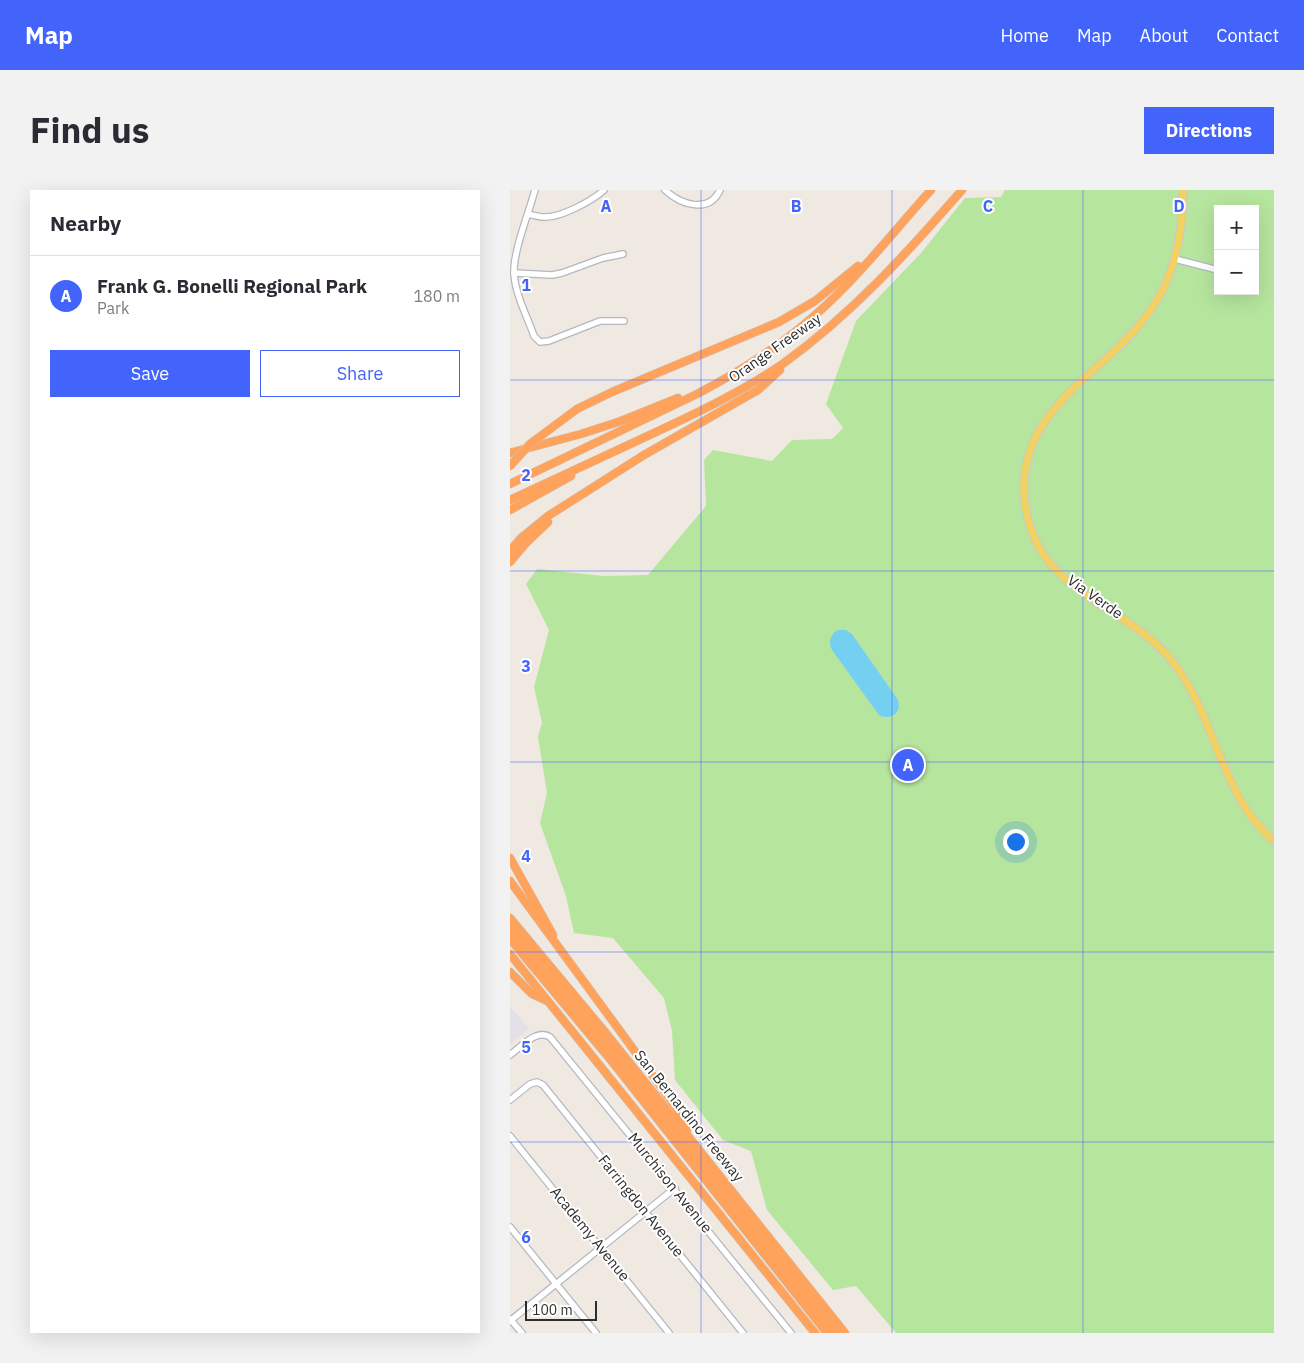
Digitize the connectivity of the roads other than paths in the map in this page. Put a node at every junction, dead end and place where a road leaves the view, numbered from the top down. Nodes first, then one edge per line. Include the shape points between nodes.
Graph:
1 (535, 190) edge
2 (604, 190) edge
3 (665, 190) edge
4 (720, 190) edge
5 (931, 190) edge
6 (962, 190) edge
7 (1183, 190) edge
8 (528, 214) junction
9 (879, 249) junction
10 (623, 254) dead end
11 (1175, 259) junction
12 (1214, 269) edge
13 (514, 273) junction
14 (624, 321) dead end
15 (810, 343) junction
16 (697, 394) junction
17 (614, 452) junction
18 (510, 453) edge
19 (510, 466) edge
20 (510, 484) edge
21 (510, 500) edge
22 (567, 506) junction
23 (510, 510) edge
24 (510, 551) edge
25 (510, 562) edge
26 (1274, 840) edge
27 (510, 858) edge
28 (510, 881) edge
29 (510, 918) edge
30 (510, 929) edge
31 (510, 939) edge
32 (560, 948) junction
33 (510, 954) edge
34 (510, 972) edge
35 (549, 1002) junction
36 (510, 1055) edge
37 (510, 1100) edge
38 (510, 1136) edge
39 (695, 1145) junction
40 (675, 1188) junction
41 (645, 1212) junction
42 (510, 1227) edge
43 (600, 1248) junction
44 (556, 1284) junction
45 (510, 1320) edge
46 (522, 1333) edge
47 (596, 1333) edge
48 (669, 1333) edge
49 (742, 1333) edge
50 (791, 1333) edge
51 (815, 1333) edge
52 (827, 1333) edge
53 (835, 1333) edge
54 (845, 1333) edge

1 - 8 street
2 - 8 street via 556,216 543,218
3 - 4 street via 689,204 702,205 714,200
5 - 9 highway, Orange Freeway
6 - 15 highway, Orange Freeway via 874,288
7 - 11 main road, Via Verde via 1181,230
8 - 13 street
9 - 16 highway, Orange Freeway via 815,316 765,355
9 - 19 highway, bridge via 815,301 779,322 577,409 530,444
10 - 13 street via 552,275
11 - 12 street
11 - 26 main road, Via Verde via 1163,292 1147,315 1129,337 1072,389 1040,428 1025,470 1027,512 1043,553 1059,571 1079,589 1136,626 1176,666 1202,711 1243,805 1258,826
13 - 14 street via 534,336 540,342 600,321
15 - 17 highway, Orange Freeway via 732,395
15 - 22 highway via 758,390 644,455
16 - 18 highway via 582,434
16 - 20 highway, Orange Freeway
17 - 21 highway, Orange Freeway
17 - 23 highway
22 - 24 highway via 548,516
22 - 25 highway
27 - 32 highway
28 - 32 highway
29 - 39 highway, San Bernardino Freeway
30 - 53 highway via 581,1012
31 - 52 highway via 610,1059
32 - 39 highway via 675,1106
33 - 35 highway
34 - 35 highway via 532,994
35 - 51 highway
36 - 40 street, Murchison Avenue via 537,1035 546,1035 553,1040
37 - 41 street, Farringdon Avenue via 530,1084 537,1082 543,1085
38 - 43 street, Academy Avenue
39 - 54 highway, San Bernardino Freeway
40 - 41 street
40 - 50 street, Murchison Avenue
41 - 43 street
41 - 49 street, Farringdon Avenue
42 - 44 street
43 - 44 street
43 - 48 street, Academy Avenue
44 - 45 street
44 - 47 street
45 - 46 street

